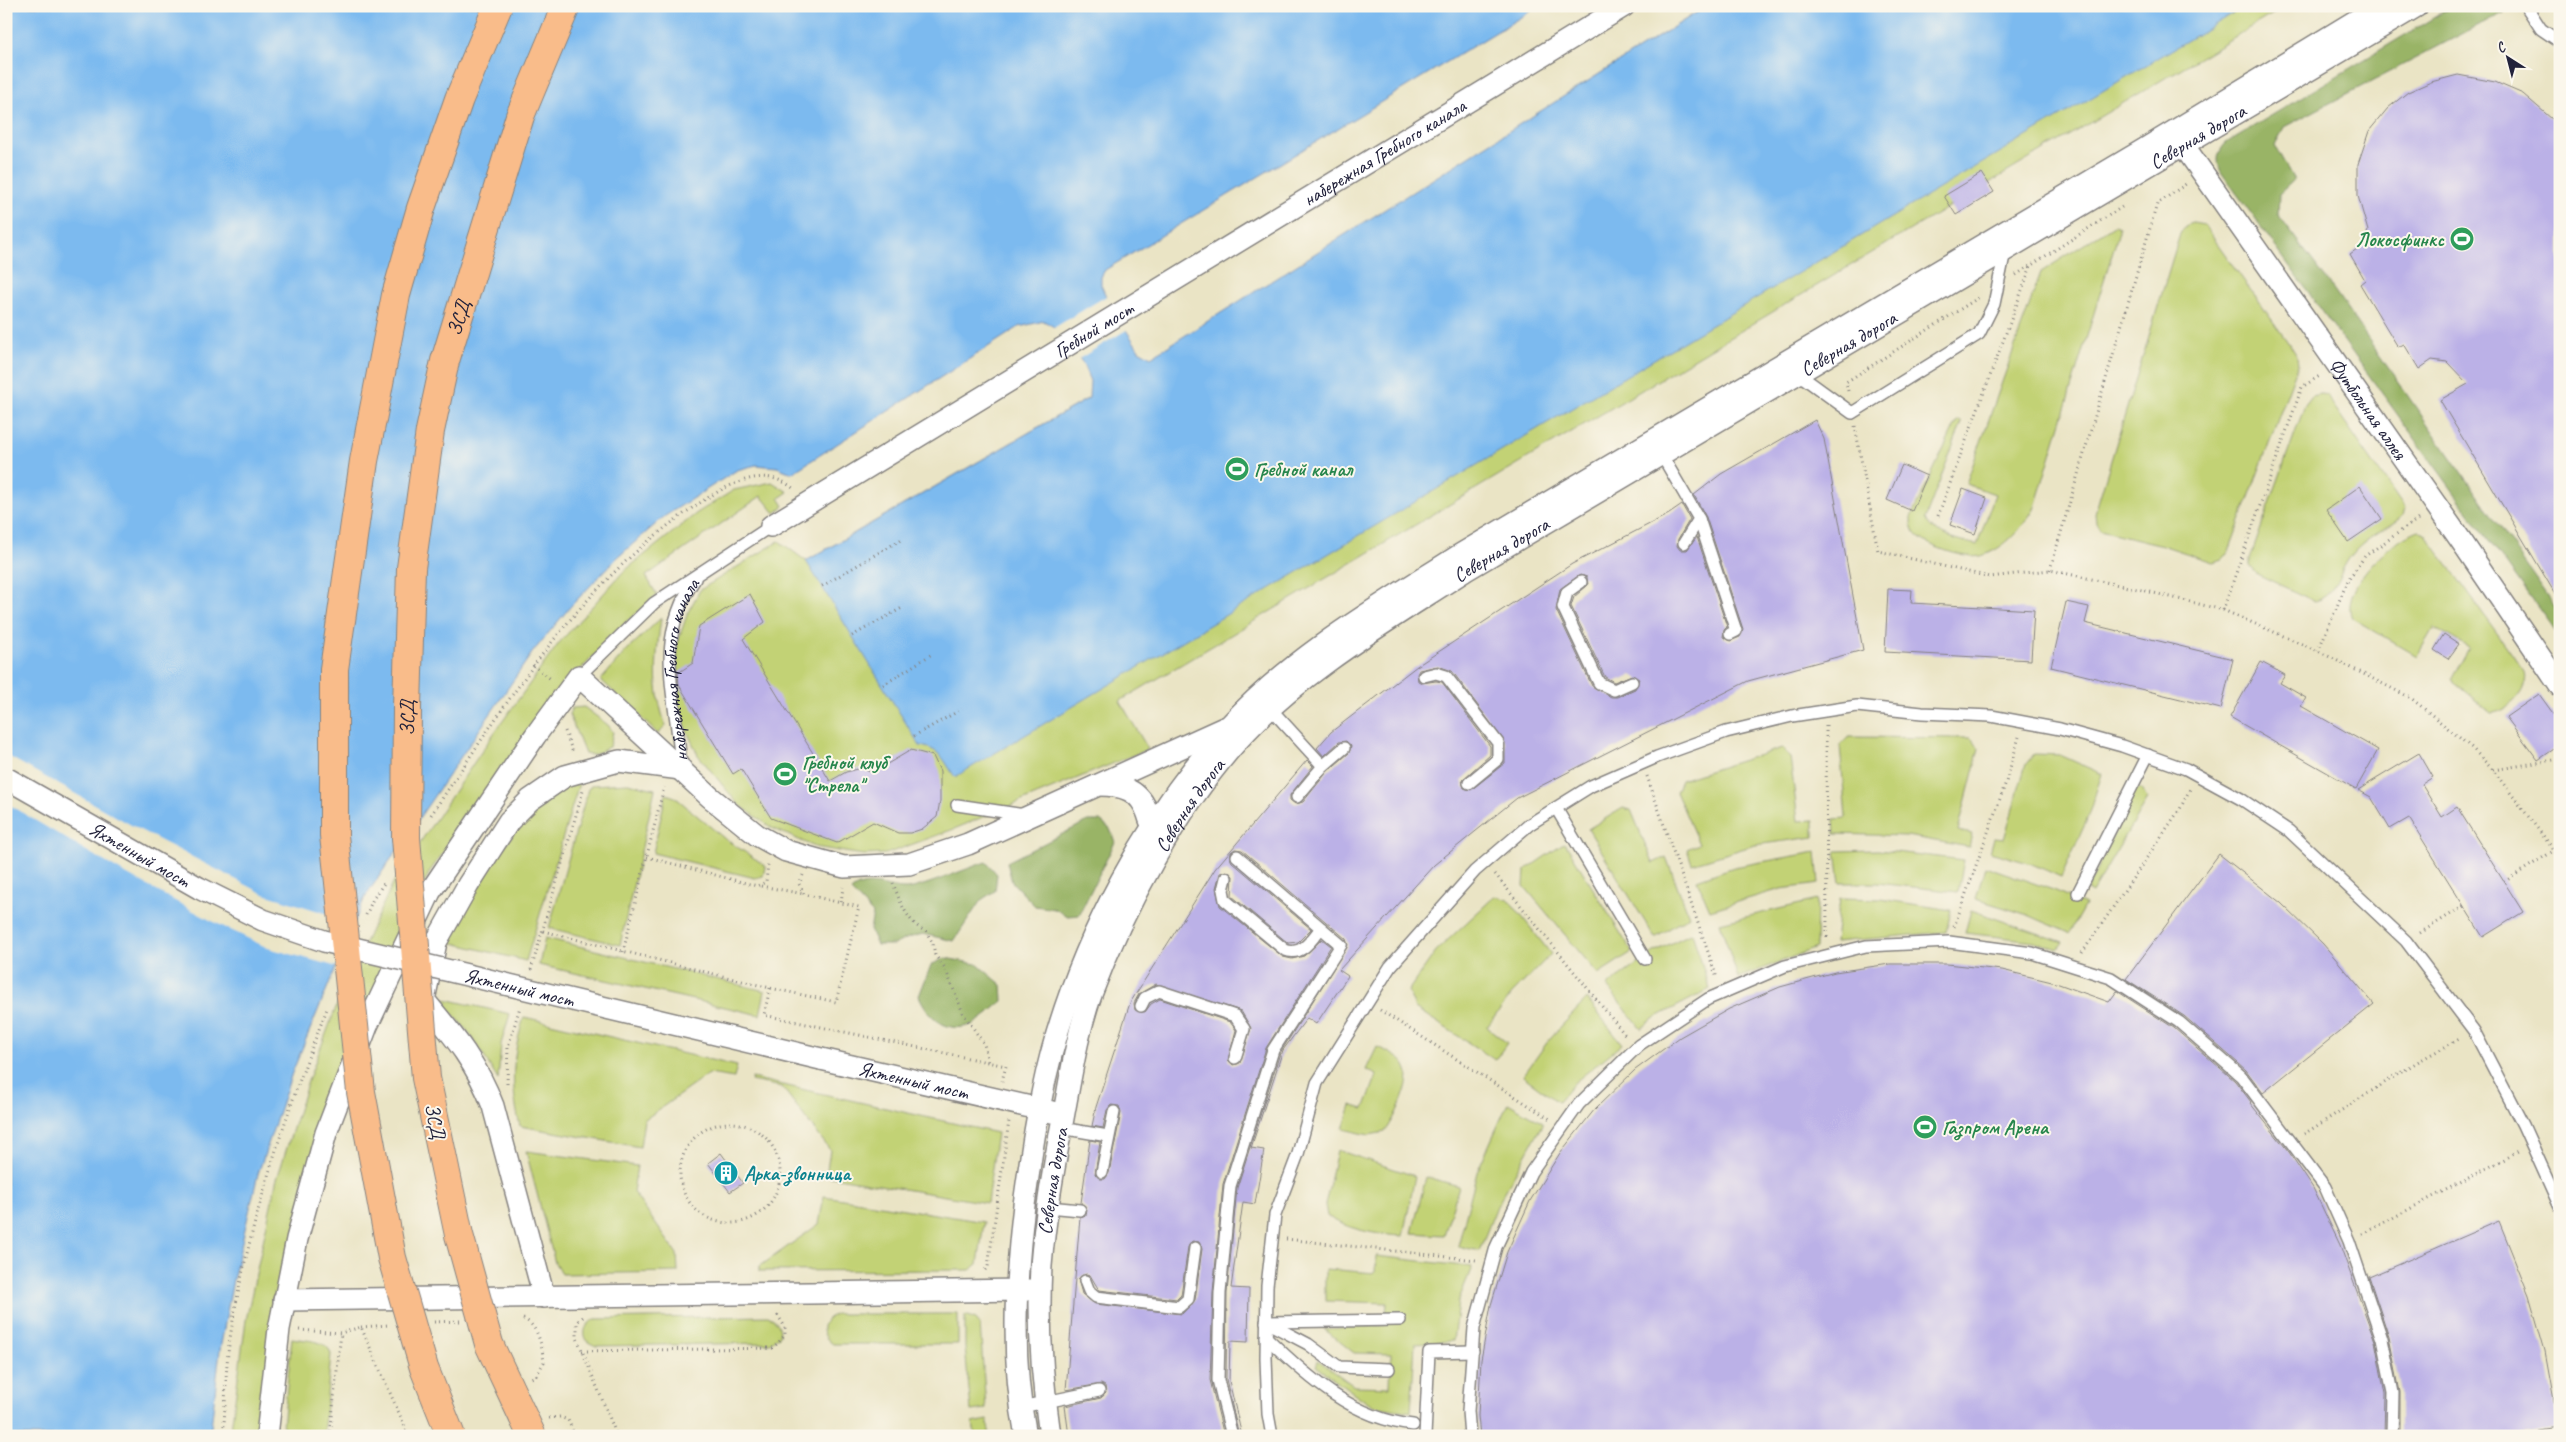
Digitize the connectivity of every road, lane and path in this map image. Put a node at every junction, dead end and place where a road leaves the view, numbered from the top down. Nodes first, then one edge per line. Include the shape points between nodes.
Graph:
1 (498, 6) edge
2 (566, 6) edge
3 (1624, 6) edge
4 (2380, 6) edge
5 (2417, 6) edge
6 (2526, 6) edge
7 (2560, 42) edge
8 (2177, 138) junction
9 (2189, 182) dead end
10 (2005, 250) junction
11 (2031, 265) dead end
12 (1143, 298) joint
13 (1042, 360) joint
14 (2324, 372) dead end
15 (1797, 373) junction
16 (1846, 382) dead end
17 (1852, 414) junction
18 (1661, 454) junction
19 (2424, 515) dead end
20 (1938, 516) dead end
21 (1699, 519) junction
22 (771, 526) joint
23 (902, 539) dead end
24 (1684, 543) dead end
25 (2050, 570) junction
26 (699, 573) junction
27 (1577, 585) dead end
28 (822, 586) dead end
29 (902, 608) dead end
30 (2223, 610) junction
31 (1730, 634) dead end
32 (852, 636) dead end
33 (2318, 651) junction
34 (932, 654) dead end
35 (1425, 675) dead end
36 (579, 676) junction
37 (882, 685) dead end
38 (1627, 685) dead end
39 (2560, 686) edge
40 (962, 708) dead end
41 (1270, 708) junction
42 (1826, 711) junction
43 (2023, 722) junction
44 (1237, 730) junction
45 (914, 736) dead end
46 (1344, 748) dead end
47 (2148, 755) junction
48 (2560, 759) edge
49 (1643, 764) junction
50 (1323, 766) junction
51 (681, 770) junction
52 (2494, 770) junction
53 (2197, 776) junction
54 (6, 778) edge
55 (1469, 783) dead end
56 (586, 784) dead end
57 (656, 784) dead end
58 (1099, 785) junction
59 (664, 787) junction
60 (669, 789) dead end
61 (1297, 797) dead end
62 (957, 805) dead end
63 (1556, 808) junction
64 (1031, 816) junction
65 (1160, 832) junction
66 (2558, 851) edge
67 (1237, 856) dead end
68 (646, 857) junction
69 (2560, 858) edge
70 (767, 862) dead end
71 (1485, 862) junction
72 (891, 878) dead end
73 (1225, 879) dead end
74 (2504, 882) dead end
75 (758, 886) junction
76 (2078, 893) dead end
77 (804, 894) dead end
78 (842, 903) dead end
79 (2464, 906) dead end
80 (1321, 928) junction
81 (542, 931) junction
82 (2406, 941) junction
83 (1949, 942) junction
84 (623, 952) junction
85 (1826, 956) junction
86 (1645, 959) dead end
87 (2074, 966) junction
88 (529, 978) dead end
89 (770, 988) junction
90 (1722, 993) junction
91 (1367, 1002) junction
92 (1142, 1004) dead end
93 (520, 1006) dead end
94 (518, 1015) dead end
95 (2474, 1031) junction
96 (1636, 1049) junction
97 (1235, 1058) dead end
98 (988, 1062) junction
99 (1002, 1082) dead end
100 (1039, 1109) junction
101 (1114, 1112) dead end
102 (1010, 1120) dead end
103 (1063, 1121) junction
104 (1563, 1127) junction
105 (1108, 1136) junction
106 (2292, 1142) junction
107 (2532, 1144) junction
108 (684, 1153) joint
109 (1102, 1172) dead end
110 (2560, 1206) edge
111 (1049, 1207) junction
112 (1080, 1210) dead end
113 (1273, 1238) junction
114 (2349, 1241) junction
115 (1195, 1248) dead end
116 (1492, 1262) junction
117 (981, 1273) dead end
118 (1085, 1281) dead end
119 (1017, 1290) junction
120 (1041, 1290) junction
121 (544, 1297) junction
122 (284, 1300) junction
123 (770, 1311) dead end
124 (590, 1313) dead end
125 (520, 1318) dead end
126 (466, 1320) dead end
127 (1400, 1320) dead end
128 (1266, 1322) junction
129 (428, 1323) dead end
130 (389, 1325) dead end
131 (361, 1327) junction
132 (279, 1329) junction
133 (341, 1333) junction
134 (1266, 1337) junction
135 (582, 1351) junction
136 (1473, 1351) junction
137 (1389, 1369) dead end
138 (527, 1379) dead end
139 (1099, 1391) dead end
140 (1045, 1402) junction
141 (1021, 1407) junction
142 (1413, 1425) dead end
143 (537, 1428) edge
144 (267, 1436) edge
145 (330, 1436) edge
146 (409, 1436) edge
147 (451, 1436) edge
148 (575, 1436) edge
149 (616, 1436) edge
150 (1026, 1436) edge
151 (1050, 1436) edge
152 (1232, 1436) edge
153 (1272, 1436) edge
154 (1425, 1436) edge
155 (1470, 1436) edge
156 (2392, 1436) edge

1 - 147 highway, bridge via 459,99 421,208 396,295 364,461 334,669 334,835 361,1092 392,1258 424,1368
2 - 143 highway, ЗСД, bridge via 520,116 445,361 430,431 410,568 407,708 406,838 426,1078 459,1235 489,1344
3 - 12 street, набережная Гребного канала
4 - 8 street, Северная дорога
5 - 8 street, Северная дорога
6 - 7 lane via 2541,29
8 - 10 street, Северная дорога
8 - 39 street, Футбольная аллея
8 - 44 street, Северная дорога via 1458,556 1295,667 1258,698
9 - 25 path via 2157,204
10 - 15 street, Северная дорога
10 - 17 lane via 1994,304 1979,334
11 - 20 path
12 - 13 street, Гребной мост
13 - 22 street, набережная Гребного канала
14 - 30 path via 2302,388
15 - 17 lane
15 - 18 street, Северная дорога
16 - 17 path
17 - 25 path via 1878,551 1990,577
18 - 21 lane
18 - 41 street, Северная дорога via 1390,619
19 - 33 path via 2365,556 2348,580
21 - 24 lane
21 - 31 lane via 1736,632
22 - 26 lane, набережная Гребного канала
23 - 28 path
25 - 30 path
26 - 36 lane via 654,603
26 - 51 lane, набережная Гребного канала via 681,600 671,638 670,684 680,738
27 - 38 lane via 1564,597 1563,607 1599,684 1608,689
29 - 32 path
30 - 33 path
33 - 52 path via 2411,698
34 - 37 path
35 - 55 lane via 1436,673 1446,676 1498,743 1498,759
36 - 51 street
36 - 122 street via 430,892 367,1026 326,1132 296,1239
40 - 45 path
41 - 44 street, Северная дорога
41 - 50 lane
42 - 43 lane via 1857,706 1991,716
42 - 49 lane via 1726,732
42 - 85 path
43 - 47 lane via 2060,728
43 - 83 path via 2006,782
44 - 58 street, набережная Гребного канала
44 - 65 street, Северная дорога
46 - 50 lane
47 - 53 lane
47 - 76 lane
48 - 52 path
49 - 63 lane via 1591,786
49 - 90 path
50 - 61 lane
51 - 64 street, набережная Гребного канала via 757,835 786,851 844,866 909,864 968,844
51 - 121 street via 618,761 565,776 530,800 510,820 436,942 424,1000 460,1042 483,1080 493,1106
52 - 66 path
53 - 82 lane via 2241,799 2288,831
53 - 87 path via 2180,809
54 - 100 street, Яхтенный мост, bridge via 173,874 271,923 324,941
56 - 81 path
57 - 59 path
58 - 64 street, набережная Гребного канала
58 - 65 street via 1128,788 1139,796
59 - 60 path
59 - 68 path
62 - 64 lane
63 - 71 lane via 1530,824
63 - 86 lane
65 - 100 street, Северная дорога via 1112,900 1076,980 1051,1054
65 - 103 street, Северная дорога via 1092,994 1081,1027
66 - 69 path
66 - 74 path
67 - 80 lane
68 - 75 path
68 - 84 path
70 - 75 path via 766,882
71 - 91 lane via 1390,966
71 - 96 path
72 - 98 path via 903,906 918,929 926,931 933,944 963,1014 984,1044
73 - 80 lane via 1222,890 1226,900 1285,950 1296,951 1308,944
75 - 77 path
78 - 89 path via 859,907 836,1002
79 - 82 path
80 - 152 lane via 1341,945 1273,1050 1230,1186 1220,1293 1218,1380
81 - 84 path
81 - 88 path
82 - 95 lane
83 - 85 lane via 1866,946
83 - 87 lane via 2032,953
84 - 89 path
85 - 90 lane via 1785,966
87 - 106 lane via 2111,978 2179,1022 2241,1076
89 - 98 path via 764,1015
90 - 96 lane via 1708,999
91 - 104 path
91 - 113 lane via 1317,1083 1298,1154 1276,1215
92 - 97 lane via 1150,994 1159,991 1235,1016 1244,1030
93 - 94 path
95 - 106 path via 2419,1061
95 - 107 lane
96 - 104 lane via 1579,1104
98 - 99 path via 1006,1066
100 - 103 street, Яхтенный мост
100 - 119 street, Северная дорога via 1020,1239
101 - 105 lane
102 - 117 path via 988,1267
103 - 105 lane
103 - 111 street, Северная дорога
104 - 116 lane via 1531,1172
105 - 109 lane
106 - 114 lane via 2326,1187
107 - 110 lane
107 - 114 path
108 - 108 path via 680,1172 683,1190 693,1206 708,1218 725,1223 742,1222 765,1209 775,1195 780,1179 775,1151 763,1136 747,1126 728,1124 710,1128 695,1138
111 - 112 lane
111 - 120 street, Северная дорога
113 - 116 path
113 - 128 lane
114 - 156 lane via 2382,1339 2394,1393
115 - 118 lane via 1188,1299 1174,1307 1096,1297
116 - 136 lane via 1474,1328
119 - 120 street
119 - 121 street
119 - 141 street, Северная дорога
120 - 140 street, Северная дорога
121 - 122 street
122 - 132 street
123 - 135 path via 778,1315 785,1327 785,1335 773,1348
124 - 135 path via 577,1322 577,1338
125 - 138 path via 533,1326 544,1362 536,1376
126 - 129 path
127 - 128 lane
128 - 134 lane
128 - 137 lane via 1308,1344 1339,1367
130 - 131 path
131 - 133 path
131 - 146 path
132 - 133 path
132 - 144 street
133 - 145 path
134 - 142 lane via 1319,1384 1348,1404 1379,1417
134 - 153 lane via 1268,1414
135 - 149 path
136 - 154 lane via 1429,1352
136 - 155 lane via 1468,1411
139 - 140 lane
140 - 141 lane
140 - 151 street, Северная дорога
141 - 150 street, Северная дорога
143 - 148 path via 560,1417 568,1420

